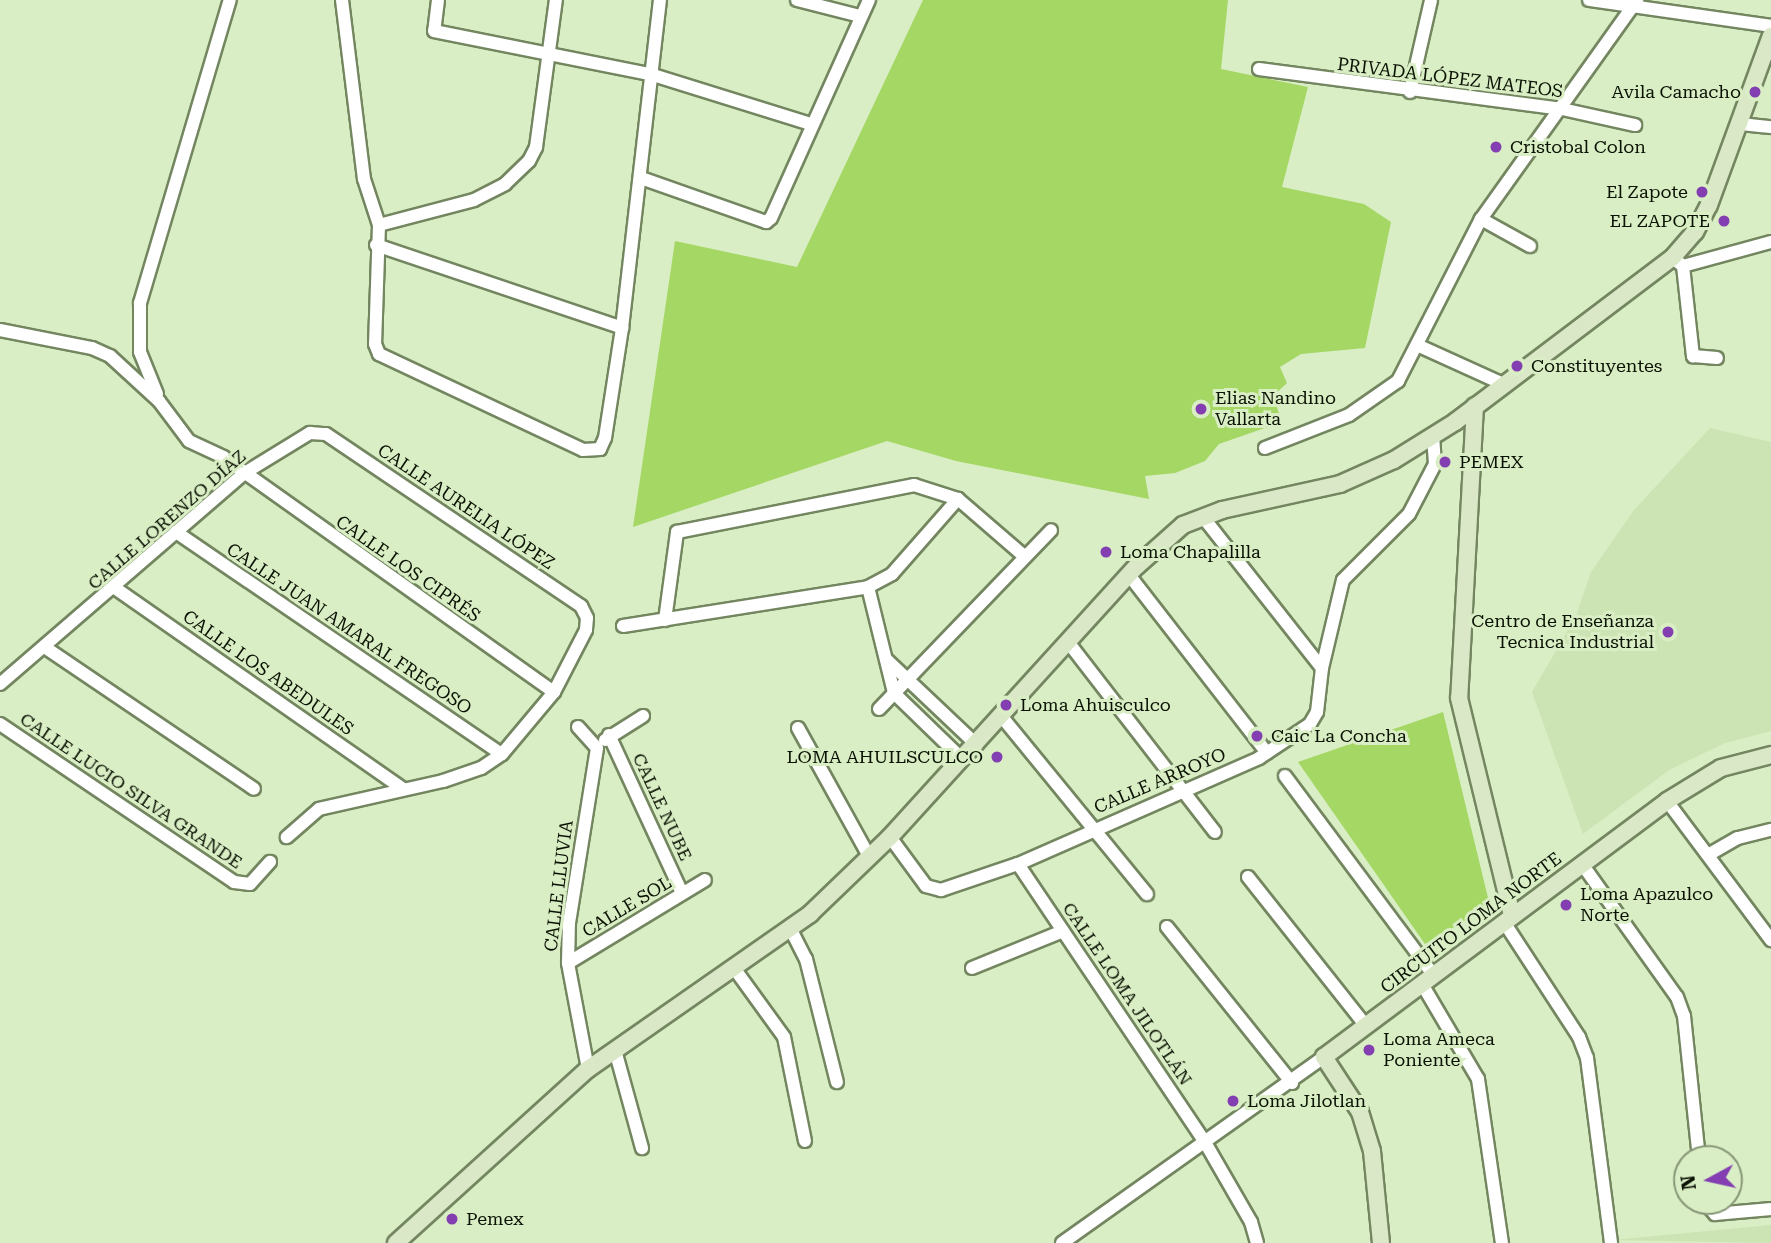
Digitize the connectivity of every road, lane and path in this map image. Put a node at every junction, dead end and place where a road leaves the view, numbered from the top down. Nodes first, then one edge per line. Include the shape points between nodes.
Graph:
1 (230, 0) edge
2 (342, 0) edge
3 (438, 0) edge
4 (556, 0) edge
5 (660, 0) edge
6 (797, 0) edge
7 (869, 0) edge
8 (1432, 0) edge
9 (1589, 0) edge
10 (1636, 2) edge
11 (860, 16) junction
12 (1771, 26) edge
13 (1771, 36) edge
14 (550, 54) junction
15 (1259, 69) dead end
16 (650, 74) junction
17 (1410, 92) junction
18 (1562, 109) junction
19 (811, 124) junction
20 (1741, 124) junction
21 (1635, 125) dead end
22 (1771, 127) edge
23 (641, 178) junction
24 (1481, 219) junction
25 (379, 225) junction
26 (1771, 242) edge
27 (376, 245) junction
28 (1530, 246) dead end
29 (1678, 261) junction
30 (622, 328) junction
31 (0, 330) edge
32 (1417, 345) junction
33 (1717, 358) dead end
34 (1503, 384) junction
35 (159, 401) junction
36 (1475, 406) junction
37 (319, 432) joint
38 (1433, 436) junction
39 (1265, 448) dead end
40 (243, 474) junction
41 (958, 499) junction
42 (1203, 517) junction
43 (1051, 530) dead end
44 (176, 532) junction
45 (1024, 555) junction
46 (1129, 575) junction
47 (869, 587) junction
48 (115, 588) junction
49 (665, 620) junction
50 (623, 626) dead end
51 (1068, 642) junction
52 (46, 648) junction
53 (886, 659) junction
54 (1322, 667) junction
55 (907, 679) junction
56 (0, 684) edge
57 (554, 692) junction
58 (894, 693) junction
59 (879, 709) dead end
60 (643, 716) dead end
61 (1002, 717) junction
62 (0, 724) edge
63 (578, 727) dead end
64 (797, 728) dead end
65 (609, 735) junction
66 (977, 745) junction
67 (597, 748) junction
68 (1266, 753) junction
69 (502, 754) junction
70 (1771, 754) edge
71 (962, 760) junction
72 (1285, 776) dead end
73 (402, 788) junction
74 (254, 789) dead end
75 (1182, 792) junction
76 (1668, 801) junction
77 (1094, 829) junction
78 (1771, 830) edge
79 (1215, 832) dead end
80 (287, 837) dead end
81 (890, 837) junction
82 (1708, 855) junction
83 (870, 859) junction
84 (270, 862) dead end
85 (1018, 864) junction
86 (1583, 864) junction
87 (1248, 877) dead end
88 (705, 880) dead end
89 (682, 893) junction
90 (1147, 894) dead end
91 (1508, 919) junction
92 (1167, 927) dead end
93 (790, 928) junction
94 (1063, 931) junction
95 (1771, 940) edge
96 (568, 964) junction
97 (734, 968) junction
98 (972, 968) dead end
99 (1428, 980) junction
100 (1366, 1026) junction
101 (615, 1050) junction
102 (1324, 1058) junction
103 (588, 1069) junction
104 (836, 1082) dead end
105 (1292, 1083) junction
106 (805, 1141) dead end
107 (1206, 1144) junction
108 (1698, 1145) edge
109 (642, 1148) dead end
110 (1771, 1209) edge
111 (1743, 1212) edge
112 (396, 1243) edge
113 (1062, 1243) edge
114 (1257, 1243) edge
115 (1381, 1243) edge
116 (1502, 1243) edge
117 (1611, 1243) edge

1 - 35 street via 141,303 141,352
2 - 25 street via 362,167
3 - 14 street via 434,30
4 - 14 street
5 - 16 street
6 - 11 street
7 - 11 street
8 - 17 street
9 - 10 street
10 - 12 street
10 - 18 street
11 - 19 street
13 - 20 street
14 - 16 street
14 - 25 street via 530,161 506,184 474,200
15 - 17 street, PRIVADA LÓPEZ MATEOS
16 - 19 street
16 - 23 street
17 - 18 street, PRIVADA LÓPEZ MATEOS
18 - 21 street, PRIVADA LÓPEZ MATEOS
18 - 24 street
19 - 23 street via 766,222
20 - 22 street
20 - 29 street via 1709,205
23 - 30 street
24 - 28 street
24 - 32 street
25 - 27 street
26 - 29 street
27 - 30 street
27 - 30 street via 375,344 379,354 583,450 600,449 605,438
29 - 33 street via 1693,356
29 - 34 street
31 - 35 street via 101,352 127,368
32 - 34 street
32 - 39 street via 1398,381 1375,401
34 - 36 street
35 - 40 street, CALLE LOS CIPRÉS via 180,434 223,457
36 - 38 street
36 - 91 street via 1458,698
37 - 40 street, CALLE LORENZO DÍAZ
37 - 57 street, CALLE AURELIA LÓPEZ via 580,606 587,618 586,630
38 - 42 street via 1340,484
38 - 54 street, CALLE ARROYO via 1435,464 1409,514 1343,580
40 - 44 street, CALLE LORENZO DÍAZ
40 - 57 street, CALLE LOS CIPRÉS
41 - 45 street
41 - 47 street via 892,574
41 - 49 street via 914,485 680,530
42 - 46 street via 1183,525
42 - 54 street
43 - 45 street
44 - 48 street, CALLE LORENZO DÍAZ
44 - 69 street, CALLE JUAN AMARAL FREGOSO
45 - 55 street
46 - 51 street
46 - 68 street
47 - 49 street
47 - 53 street
48 - 52 street, CALLE LORENZO DÍAZ
48 - 73 street, CALLE LOS ABEDULES
49 - 50 street
51 - 61 street
51 - 75 street
52 - 56 street, CALLE LORENZO DÍAZ
52 - 74 street
53 - 55 street
53 - 58 street
54 - 68 street, CALLE ARROYO via 1317,712 1310,724
55 - 58 street
55 - 66 street
57 - 69 street
58 - 59 street
58 - 71 street
60 - 65 street
61 - 66 street
61 - 77 street
62 - 84 street, CALLE LUCIO SILVA GRANDE via 244,886
63 - 67 street
64 - 83 street
65 - 67 street
65 - 89 street, CALLE NUBE
66 - 71 street
67 - 96 street, CALLE LLUVIA via 569,923
68 - 75 street, CALLE ARROYO
69 - 73 street via 456,777
70 - 76 street, CIRCUITO LOMA NORTE via 1721,768
71 - 81 street
72 - 99 street
73 - 80 street via 318,809
75 - 77 street, CALLE ARROYO
75 - 79 street
76 - 82 street
76 - 86 street, CIRCUITO LOMA NORTE
77 - 85 street, CALLE ARROYO
77 - 90 street
78 - 82 street via 1738,838
81 - 83 street
81 - 85 street, CALLE ARROYO via 933,891
82 - 95 street
83 - 93 street
85 - 94 street, CALLE LOMA JILOTLÁN
86 - 91 street, CIRCUITO LOMA NORTE
86 - 108 street via 1677,997 1684,1016
87 - 100 street
88 - 89 street, CALLE SOL
89 - 96 street, CALLE SOL
91 - 99 street, CIRCUITO LOMA NORTE
91 - 117 street via 1587,1058
92 - 105 street
93 - 97 street
93 - 104 street via 806,959
94 - 98 street
94 - 107 street, CALLE LOMA JILOTLÁN
96 - 103 street, CALLE LLUVIA
97 - 101 street
97 - 106 street via 784,1037
99 - 100 street, CIRCUITO LOMA NORTE
99 - 116 street via 1478,1079
100 - 102 street, CIRCUITO LOMA NORTE
101 - 103 street
101 - 109 street
102 - 105 street, CIRCUITO LOMA NORTE
102 - 115 street via 1360,1112 1368,1138
103 - 112 street
105 - 107 street, CIRCUITO LOMA NORTE
107 - 113 street, CIRCUITO LOMA NORTE
107 - 114 street, CALLE LOMA JILOTLÁN via 1251,1222
110 - 111 street

